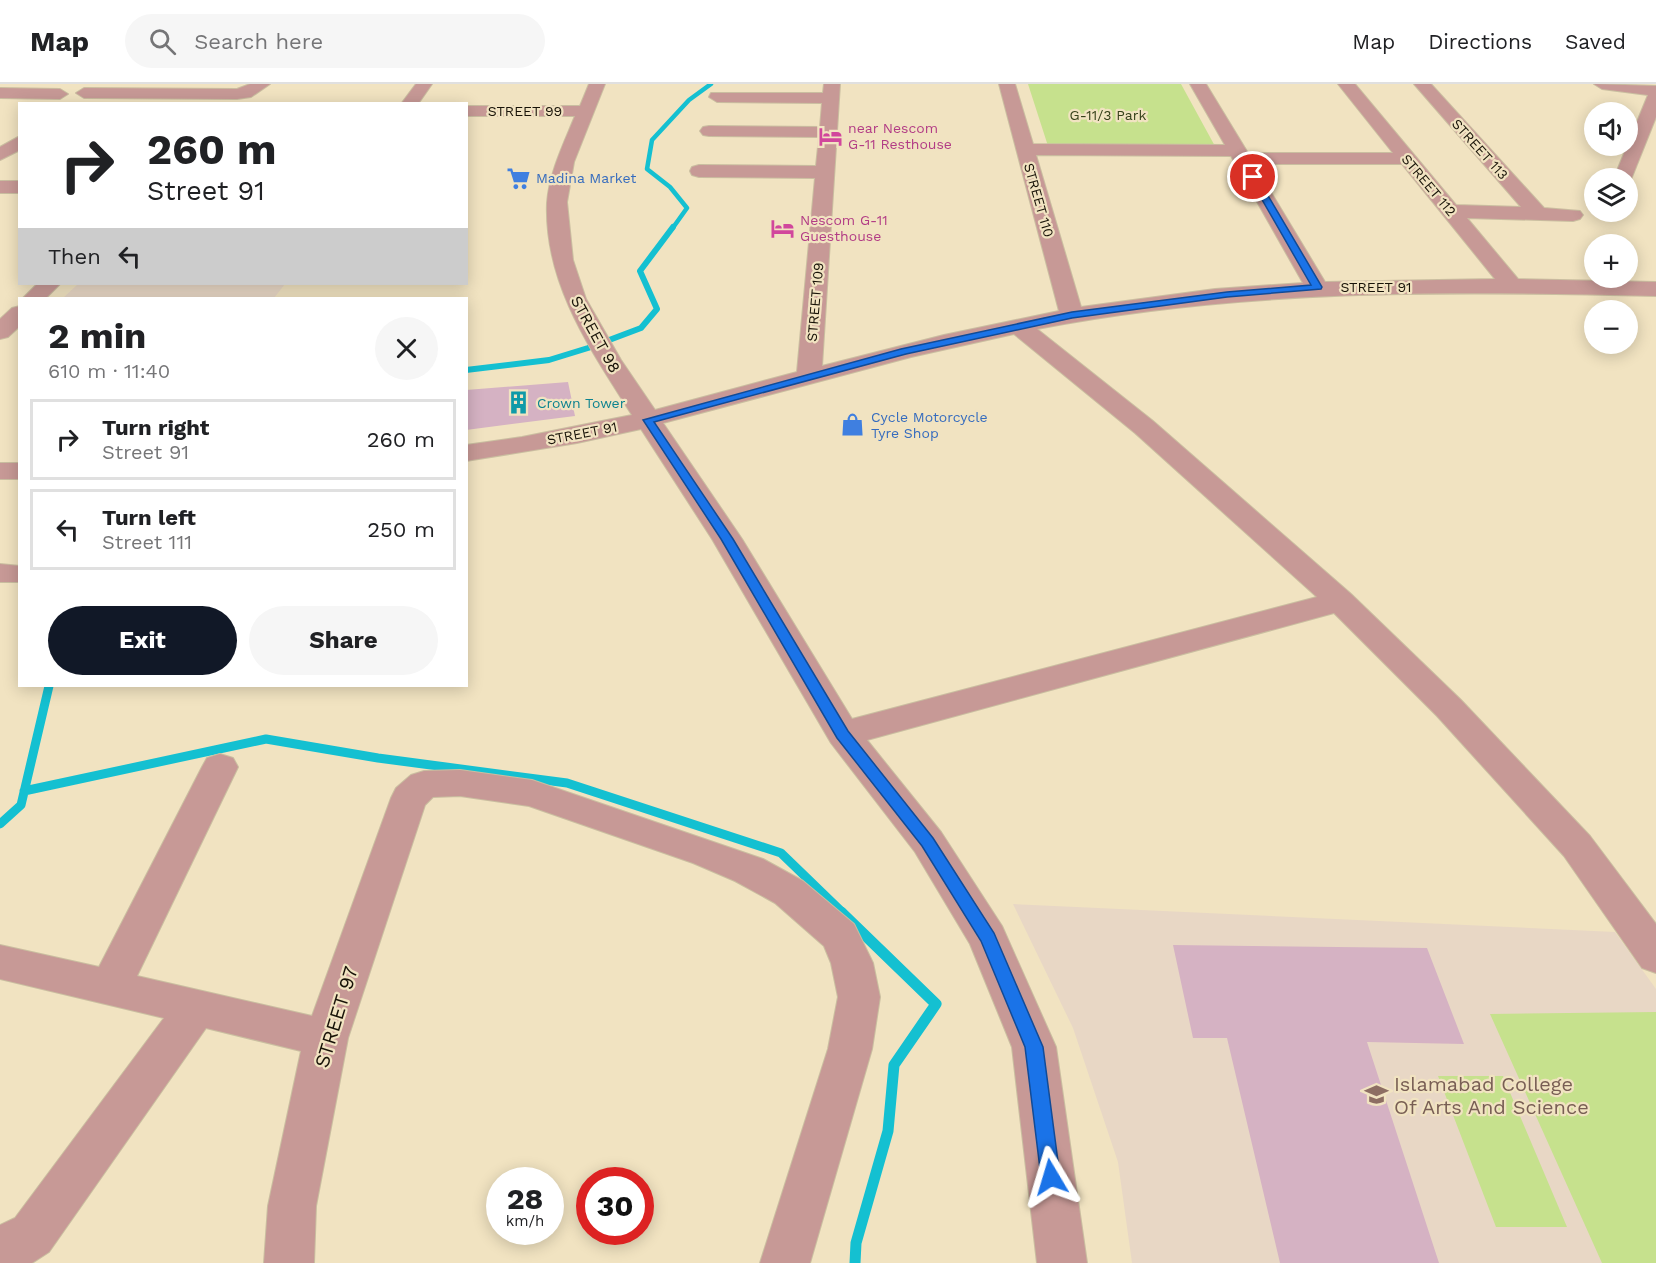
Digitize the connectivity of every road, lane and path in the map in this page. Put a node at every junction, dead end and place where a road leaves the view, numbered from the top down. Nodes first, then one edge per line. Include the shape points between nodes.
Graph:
1 (262, 84) edge
2 (282, 84) edge
3 (424, 84) edge
4 (597, 84) edge
5 (1007, 84) edge
6 (1198, 84) edge
7 (1346, 84) edge
8 (1422, 84) edge
9 (1602, 84) edge
10 (90, 89) edge
11 (180, 89) edge
12 (832, 91) edge
13 (0, 93) edge
14 (1656, 93) edge
15 (717, 97) dead end
16 (65, 99) edge
17 (255, 102) edge
18 (410, 102) edge
19 (468, 111) edge
20 (584, 111) junction
21 (709, 130) dead end
22 (829, 132) junction
23 (18, 143) edge
24 (1025, 149) junction
25 (6, 153) edge
26 (1240, 155) junction
27 (1407, 158) junction
28 (1627, 168) edge
29 (699, 171) dead end
30 (825, 172) junction
31 (0, 187) edge
32 (18, 187) edge
33 (1450, 211) junction
34 (1538, 214) junction
35 (1573, 215) dead end
36 (48, 285) edge
37 (1317, 287) junction
38 (1513, 287) junction
39 (1656, 289) edge
40 (35, 297) edge
41 (18, 315) edge
42 (1072, 315) junction
43 (1019, 326) junction
44 (0, 332) edge
45 (809, 377) junction
46 (648, 420) junction
47 (468, 453) edge
48 (0, 471) edge
49 (18, 471) edge
50 (1340, 601) junction
51 (843, 734) junction
52 (220, 767) dead end
53 (1656, 956) edge
54 (0, 962) edge
55 (111, 986) junction
56 (196, 1009) junction
57 (326, 1038) junction
58 (0, 1250) edge
59 (289, 1263) edge
60 (785, 1263) edge
61 (1062, 1263) edge

1 - 11 street via 241,94
2 - 17 street
3 - 18 street
4 - 20 street, STREET 98
5 - 24 street, STREET 110
6 - 26 street
7 - 27 street, STREET 112
8 - 34 street, STREET 113
9 - 14 street
10 - 11 street
10 - 16 street
12 - 15 street
12 - 22 street, STREET 109
13 - 16 street
14 - 28 street
19 - 20 street, STREET 99
20 - 46 street, STREET 98 via 565,162 557,202 562,261 575,299
21 - 22 street
22 - 30 street, STREET 109
23 - 25 street
24 - 26 street
24 - 42 street, STREET 110
26 - 27 street
26 - 37 street
27 - 33 street, STREET 112
29 - 30 street
30 - 45 street, STREET 109
31 - 32 street
33 - 34 street
33 - 38 street, STREET 112
34 - 35 street
36 - 40 street
37 - 38 street, STREET 91
37 - 42 street, STREET 91 via 1238,293
38 - 39 street, STREET 91
41 - 44 street
42 - 43 street, STREET 91
43 - 45 street, STREET 91
43 - 50 street via 1144,427
45 - 46 street, STREET 91
46 - 47 street, STREET 91
46 - 51 street, STREET 98 via 727,539
48 - 49 street
50 - 51 street
50 - 53 street via 1449,708 1577,846
51 - 61 street, STREET 98 via 928,842 988,938 1034,1047
52 - 55 street
54 - 55 street
55 - 56 street
56 - 57 street
56 - 58 street via 32,1235
57 - 59 street, STREET 97 via 292,1206
57 - 60 street, STREET 97 via 409,798 424,784 460,783 532,793 749,870 789,892 840,936 852,963 859,997 850,1049

